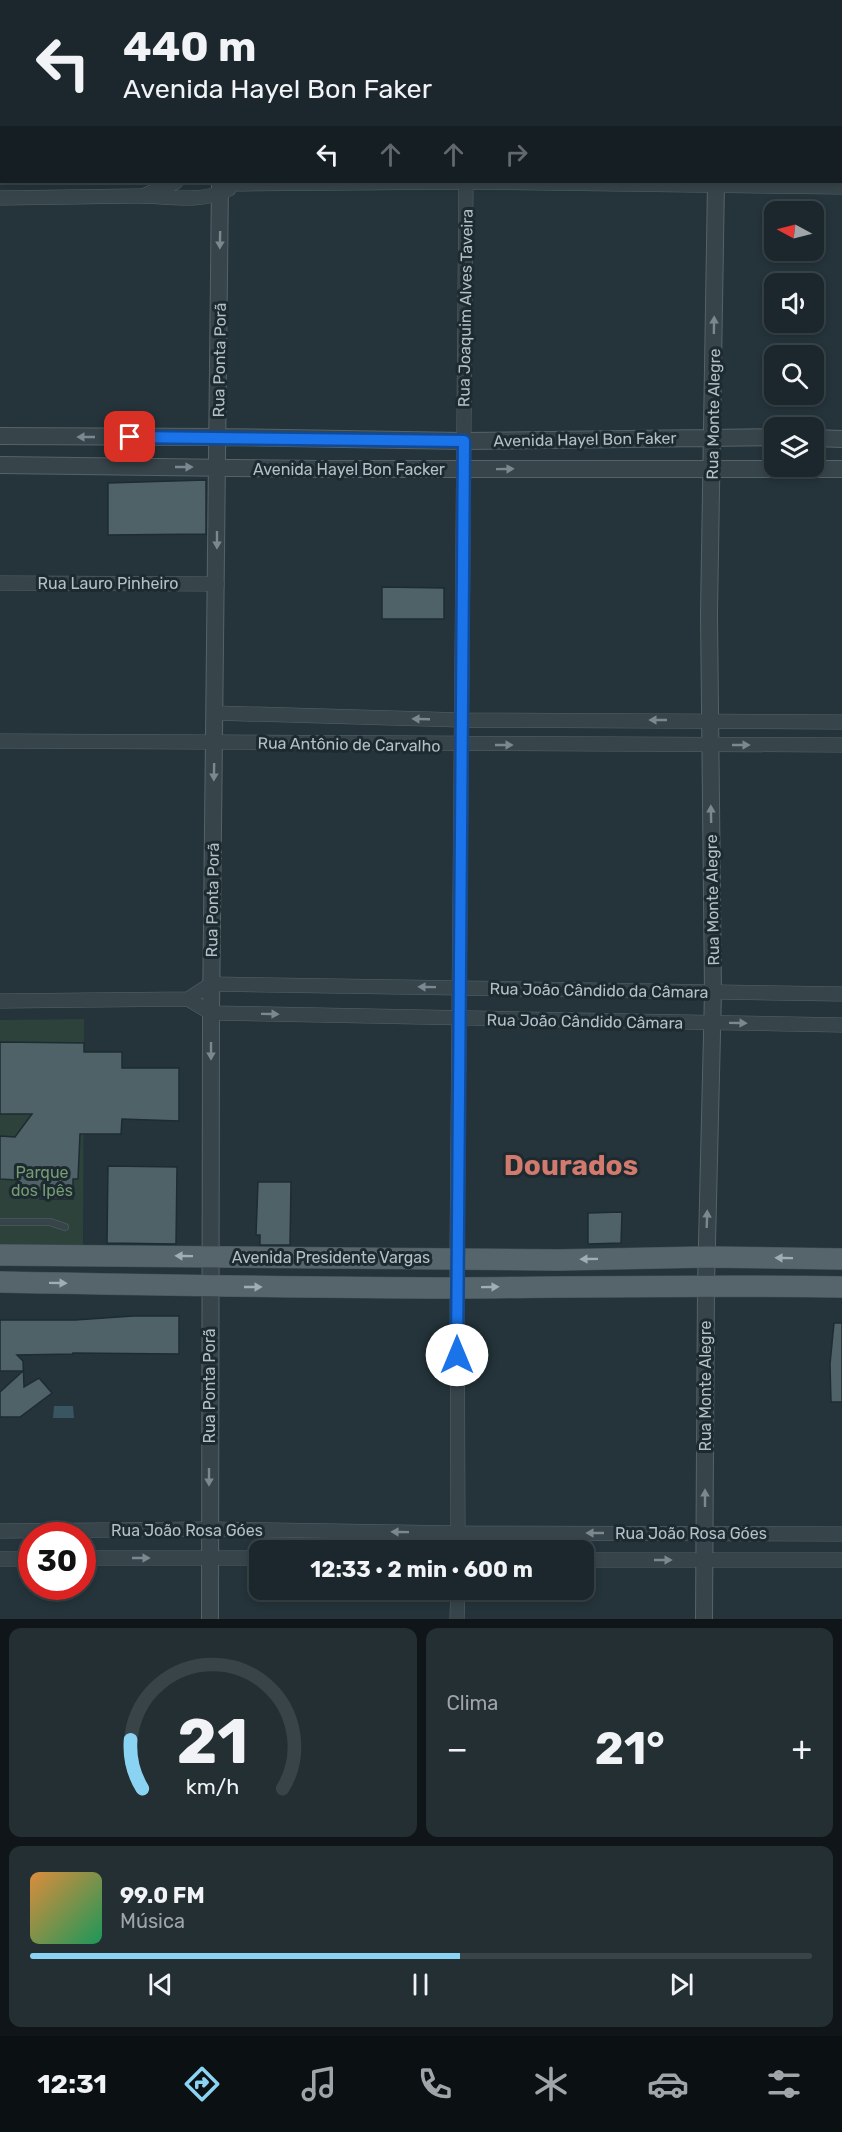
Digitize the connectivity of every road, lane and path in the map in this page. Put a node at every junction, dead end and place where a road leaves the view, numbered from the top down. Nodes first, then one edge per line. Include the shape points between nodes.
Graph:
1 (174, 183) edge
2 (387, 183) edge
3 (466, 183) edge
4 (716, 183) edge
5 (228, 185) edge
6 (842, 187) edge
7 (142, 196) junction
8 (0, 198) edge
9 (0, 436) edge
10 (712, 436) junction
11 (218, 437) junction
12 (764, 437) edge
13 (824, 438) edge
14 (842, 439) edge
15 (464, 441) junction
16 (0, 465) edge
17 (218, 467) junction
18 (712, 467) junction
19 (842, 469) edge
20 (464, 470) junction
21 (0, 583) edge
22 (217, 584) junction
23 (215, 713) junction
24 (461, 720) junction
25 (710, 720) junction
26 (842, 722) edge
27 (0, 741) edge
28 (214, 742) junction
29 (461, 745) junction
30 (710, 745) junction
31 (842, 745) edge
32 (211, 984) junction
33 (460, 987) junction
34 (713, 992) junction
35 (842, 994) edge
36 (188, 999) junction
37 (0, 1001) edge
38 (211, 1013) junction
39 (460, 1018) junction
40 (713, 1023) junction
41 (842, 1025) edge
42 (0, 1222) edge
43 (65, 1227) dead end
44 (0, 1255) edge
45 (210, 1257) junction
46 (457, 1257) junction
47 (706, 1257) junction
48 (842, 1259) edge
49 (0, 1282) edge
50 (706, 1285) junction
51 (210, 1286) junction
52 (842, 1287) edge
53 (457, 1288) junction
54 (0, 1530) edge
55 (209, 1530) junction
56 (457, 1533) junction
57 (704, 1533) junction
58 (842, 1534) edge
59 (457, 1540) edge
60 (210, 1557) junction
61 (96, 1558) edge
62 (249, 1558) edge
63 (0, 1559) edge
64 (18, 1559) edge
65 (594, 1560) edge
66 (704, 1560) junction
67 (842, 1560) edge
68 (458, 1600) edge
69 (210, 1619) edge
70 (457, 1619) edge
71 (704, 1619) edge

1 - 7 street
2 - 5 street
3 - 15 street, Rua Joaquim Alves Taveira
4 - 6 street
10 -> 4 street, Rua Monte Alegre
5 - 7 street via 180,200
5 -> 11 street, Rua Ponta Porã
7 - 8 street
11 -> 9 street, Avenida Hayel Bon Faker
10 - 12 street, Avenida Hayel Bon Faker
10 - 15 street, Avenida Hayel Bon Faker
10 - 18 street, Rua Monte Alegre
11 - 15 street, Avenida Hayel Bon Faker
11 - 17 street, Rua Ponta Porã
13 - 14 street
15 - 20 street, Rua Joaquim Alves Taveira
16 -> 17 street, Avenida Hayel Bon Facker
17 - 20 street, Avenida Hayel Bon Facker
17 -> 22 street, Rua Ponta Porã
18 - 19 street, Avenida Hayel Bon Facker
20 -> 18 street, Avenida Hayel Bon Facker
18 - 25 street, Rua Monte Alegre
20 - 24 street, Rua Joaquim Alves Taveira
21 - 22 street, Rua Lauro Pinheiro
22 - 23 street, Rua Ponta Porã
24 -> 23 street, Rua Antônio de Carvalho
23 - 28 street, Rua Ponta Porã
25 -> 24 street, Rua Antônio de Carvalho
24 - 29 street, Rua Joaquim Alves Taveira
25 - 26 street, Rua Antônio de Carvalho
25 - 30 street, Rua Monte Alegre
27 - 28 street, Rua Antônio de Carvalho
28 - 29 street, Rua Antônio de Carvalho
28 -> 32 street, Rua Ponta Porã
29 -> 30 street, Rua Antônio de Carvalho
29 - 33 street, Rua Joaquim Alves Taveira
30 -> 31 street, Rua Antônio de Carvalho
34 -> 30 street, Rua Monte Alegre
33 -> 32 street, Rua João Cândido da Câmara
32 - 36 street
32 - 38 street, Rua Ponta Porã
33 - 34 street, Rua João Cândido da Câmara
33 - 39 street, Rua Joaquim Alves Taveira
34 - 35 street, Rua João Cândido da Câmara
34 - 40 street, Rua Monte Alegre
36 - 37 street
36 - 38 street
38 -> 39 street, Rua João Cândido Câmara
38 -> 45 street, Rua Ponta Porã
39 - 40 street, Rua João Cândido Câmara
39 - 46 street, Rua Joaquim Alves Taveira
40 -> 41 street, Rua João Cândido Câmara
47 -> 40 street, Rua Monte Alegre
42 - 43 lane via 50,1222
45 -> 44 main road, Avenida Presidente Vargas
45 - 46 main road, Avenida Presidente Vargas
45 - 51 street, Rua Ponta Porã
47 -> 46 main road, Avenida Presidente Vargas
46 - 53 street, Rua Joaquim Alves Taveira
48 -> 47 main road, Avenida Presidente Vargas
47 - 50 street, Rua Monte Alegre
49 -> 51 main road, Avenida Presidente Vargas
50 - 52 main road, Avenida Presidente Vargas
53 -> 50 main road, Avenida Presidente Vargas
57 -> 50 street, Rua Monte Alegre
51 -> 53 main road, Avenida Presidente Vargas
51 -> 55 street, Rua Ponta Porã
53 - 56 street, Rua Joaquim Alves Taveira
54 - 55 street, Rua João Rosa Góes
56 -> 55 street, Rua João Rosa Góes
55 - 60 street, Rua Ponta Porã
57 -> 56 street, Rua João Rosa Góes
56 - 59 street, Rua Joaquim Alves Taveira
57 - 58 street, Rua João Rosa Góes
57 - 66 street, Rua Monte Alegre
61 -> 60 street, Rua João Rosa Góes
60 - 62 street, Rua João Rosa Góes
60 - 69 street, Rua Ponta Porã
63 - 64 street
65 -> 66 street, Rua João Rosa Góes
66 - 67 street, Rua João Rosa Góes
66 - 71 street, Rua Monte Alegre
68 - 70 street

